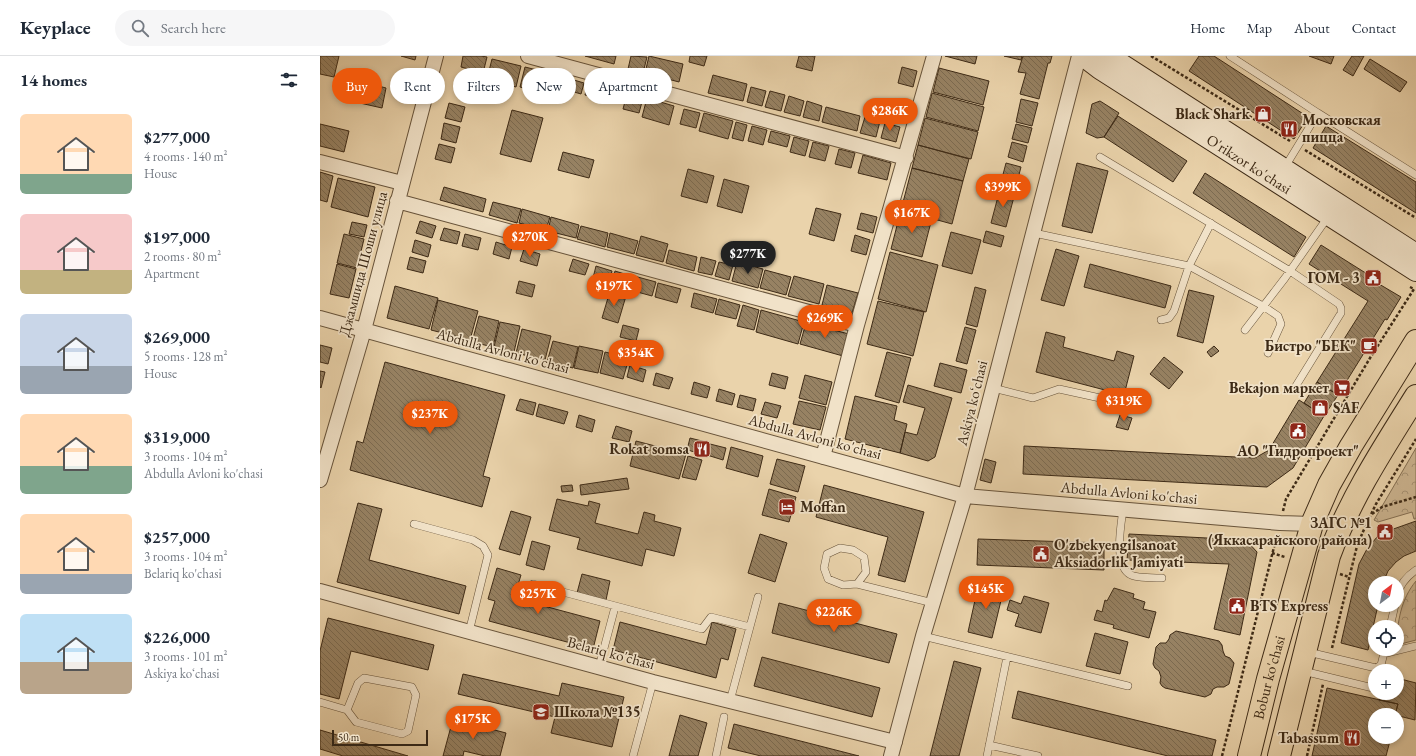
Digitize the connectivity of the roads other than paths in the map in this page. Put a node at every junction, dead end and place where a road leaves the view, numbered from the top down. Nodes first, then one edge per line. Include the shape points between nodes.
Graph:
1 (436, 56) edge
2 (528, 56) edge
3 (934, 56) edge
4 (1079, 56) edge
5 (1083, 56) edge
6 (1109, 56) edge
7 (1230, 56) edge
8 (1318, 113) junction
9 (1100, 157) dead end
10 (906, 158) junction
11 (320, 162) edge
12 (1284, 169) junction
13 (1416, 175) edge
14 (402, 183) junction
15 (397, 201) junction
16 (1329, 215) junction
17 (1211, 223) junction
18 (1034, 233) junction
19 (1416, 254) edge
20 (1189, 266) junction
21 (1290, 271) junction
22 (1415, 280) edge
23 (1263, 306) junction
24 (320, 318) edge
25 (1160, 320) dead end
26 (857, 325) junction
27 (364, 330) junction
28 (1245, 330) dead end
29 (1416, 341) edge
30 (1268, 353) dead end
31 (993, 388) junction
32 (1294, 389) dead end
33 (1124, 403) dead end
34 (1413, 406) edge
35 (823, 457) junction
36 (320, 480) edge
37 (965, 496) junction
38 (1123, 509) junction
39 (414, 524) dead end
40 (1312, 524) junction
41 (1416, 570) edge
42 (1162, 578) dead end
43 (1404, 581) edge
44 (533, 584) dead end
45 (857, 584) junction
46 (320, 591) edge
47 (758, 597) dead end
48 (933, 603) junction
49 (615, 607) junction
50 (750, 627) junction
51 (469, 632) junction
52 (923, 636) junction
53 (1416, 646) edge
54 (1404, 648) edge
55 (1383, 656) edge
56 (1007, 657) junction
57 (599, 667) junction
58 (1301, 670) junction
59 (1268, 679) junction
60 (653, 682) junction
61 (1128, 686) dead end
62 (1368, 687) edge
63 (730, 701) junction
64 (320, 702) edge
65 (347, 710) junction
66 (724, 717) dead end
67 (989, 745) junction
68 (893, 749) edge
69 (633, 756) edge
70 (716, 756) edge
71 (987, 756) edge
72 (1038, 756) edge
73 (1249, 756) edge
74 (1279, 756) edge

1 - 14 street, Джамшида Шоши улица
2 - 10 street
3 - 10 street
4 - 18 street, Askiya koʻchasi
5 - 16 main road, O'rikzor ko'chasi
6 - 12 main road, O'rikzor ko'chasi
7 - 8 lane
8 - 12 lane
8 - 13 lane
9 - 17 lane
10 - 26 street
11 - 14 street
12 - 19 main road, O'rikzor ko'chasi
14 - 15 street, Джамшида Шоши улица
15 - 26 street
15 - 27 street, Джамшида Шоши улица
16 - 21 lane
16 - 22 main road, O'rikzor ko'chasi
17 - 20 lane
17 - 21 lane
18 - 20 lane
18 - 31 street, Askiya koʻchasi
20 - 23 lane
20 - 25 lane via 1174,311 1169,318
21 - 23 lane
21 - 32 lane via 1339,304 1341,308 1341,313
23 - 28 lane
23 - 30 lane via 1278,316 1281,324
24 - 27 street, Abdulla Avloni ko'chasi
26 - 35 street
27 - 35 street, Abdulla Avloni ko'chasi
27 - 36 street, Джамшида Шоши улица
29 - 40 main road, Bobur ko'chasi via 1351,446 1329,485
31 - 33 lane via 1032,398 1059,389
31 - 37 street, Askiya koʻchasi
34 - 58 main road, Bobur ko'chasi via 1358,494 1341,527 1329,556
35 - 37 street, Abdulla Avloni ko'chasi
37 - 38 street, Abdulla Avloni ko'chasi
37 - 48 street, Askiya koʻchasi
38 - 40 street, Abdulla Avloni ko'chasi
38 - 42 lane via 1119,541 1121,562 1126,572 1132,576
39 - 51 lane via 473,540 482,546 488,555
40 - 59 main road, Bobur ko'chasi
41 - 43 lane
44 - 49 lane
45 - 45 lane via 843,585 828,579 824,568 828,554 840,548 853,550 864,557 866,572
45 - 48 lane
46 - 51 street, Belariq ko'chasi
47 - 50 lane
48 - 52 street, Askiya koʻchasi
49 - 50 lane via 702,629 711,617
49 - 57 lane
50 - 63 lane
51 - 57 street, Belariq ko'chasi
52 - 56 lane
52 - 68 street, Askiya koʻchasi
53 - 54 lane
55 - 58 lane via 1381,665 1376,668
56 - 61 lane
56 - 67 lane
57 - 60 street, Belariq ko'chasi
58 - 59 main road via 1289,690 1273,686
58 - 62 lane
58 - 74 main road, Bobur ko'chasi
59 - 73 main road, Bobur ko'chasi
60 - 63 street, Belariq ko'chasi
60 - 69 lane
63 - 68 street, Belariq ko'chasi
64 - 65 lane
65 - 65 lane via 356,722 402,734 408,731 416,695 412,687 364,678 358,683
66 - 70 lane
67 - 71 lane
67 - 72 lane

